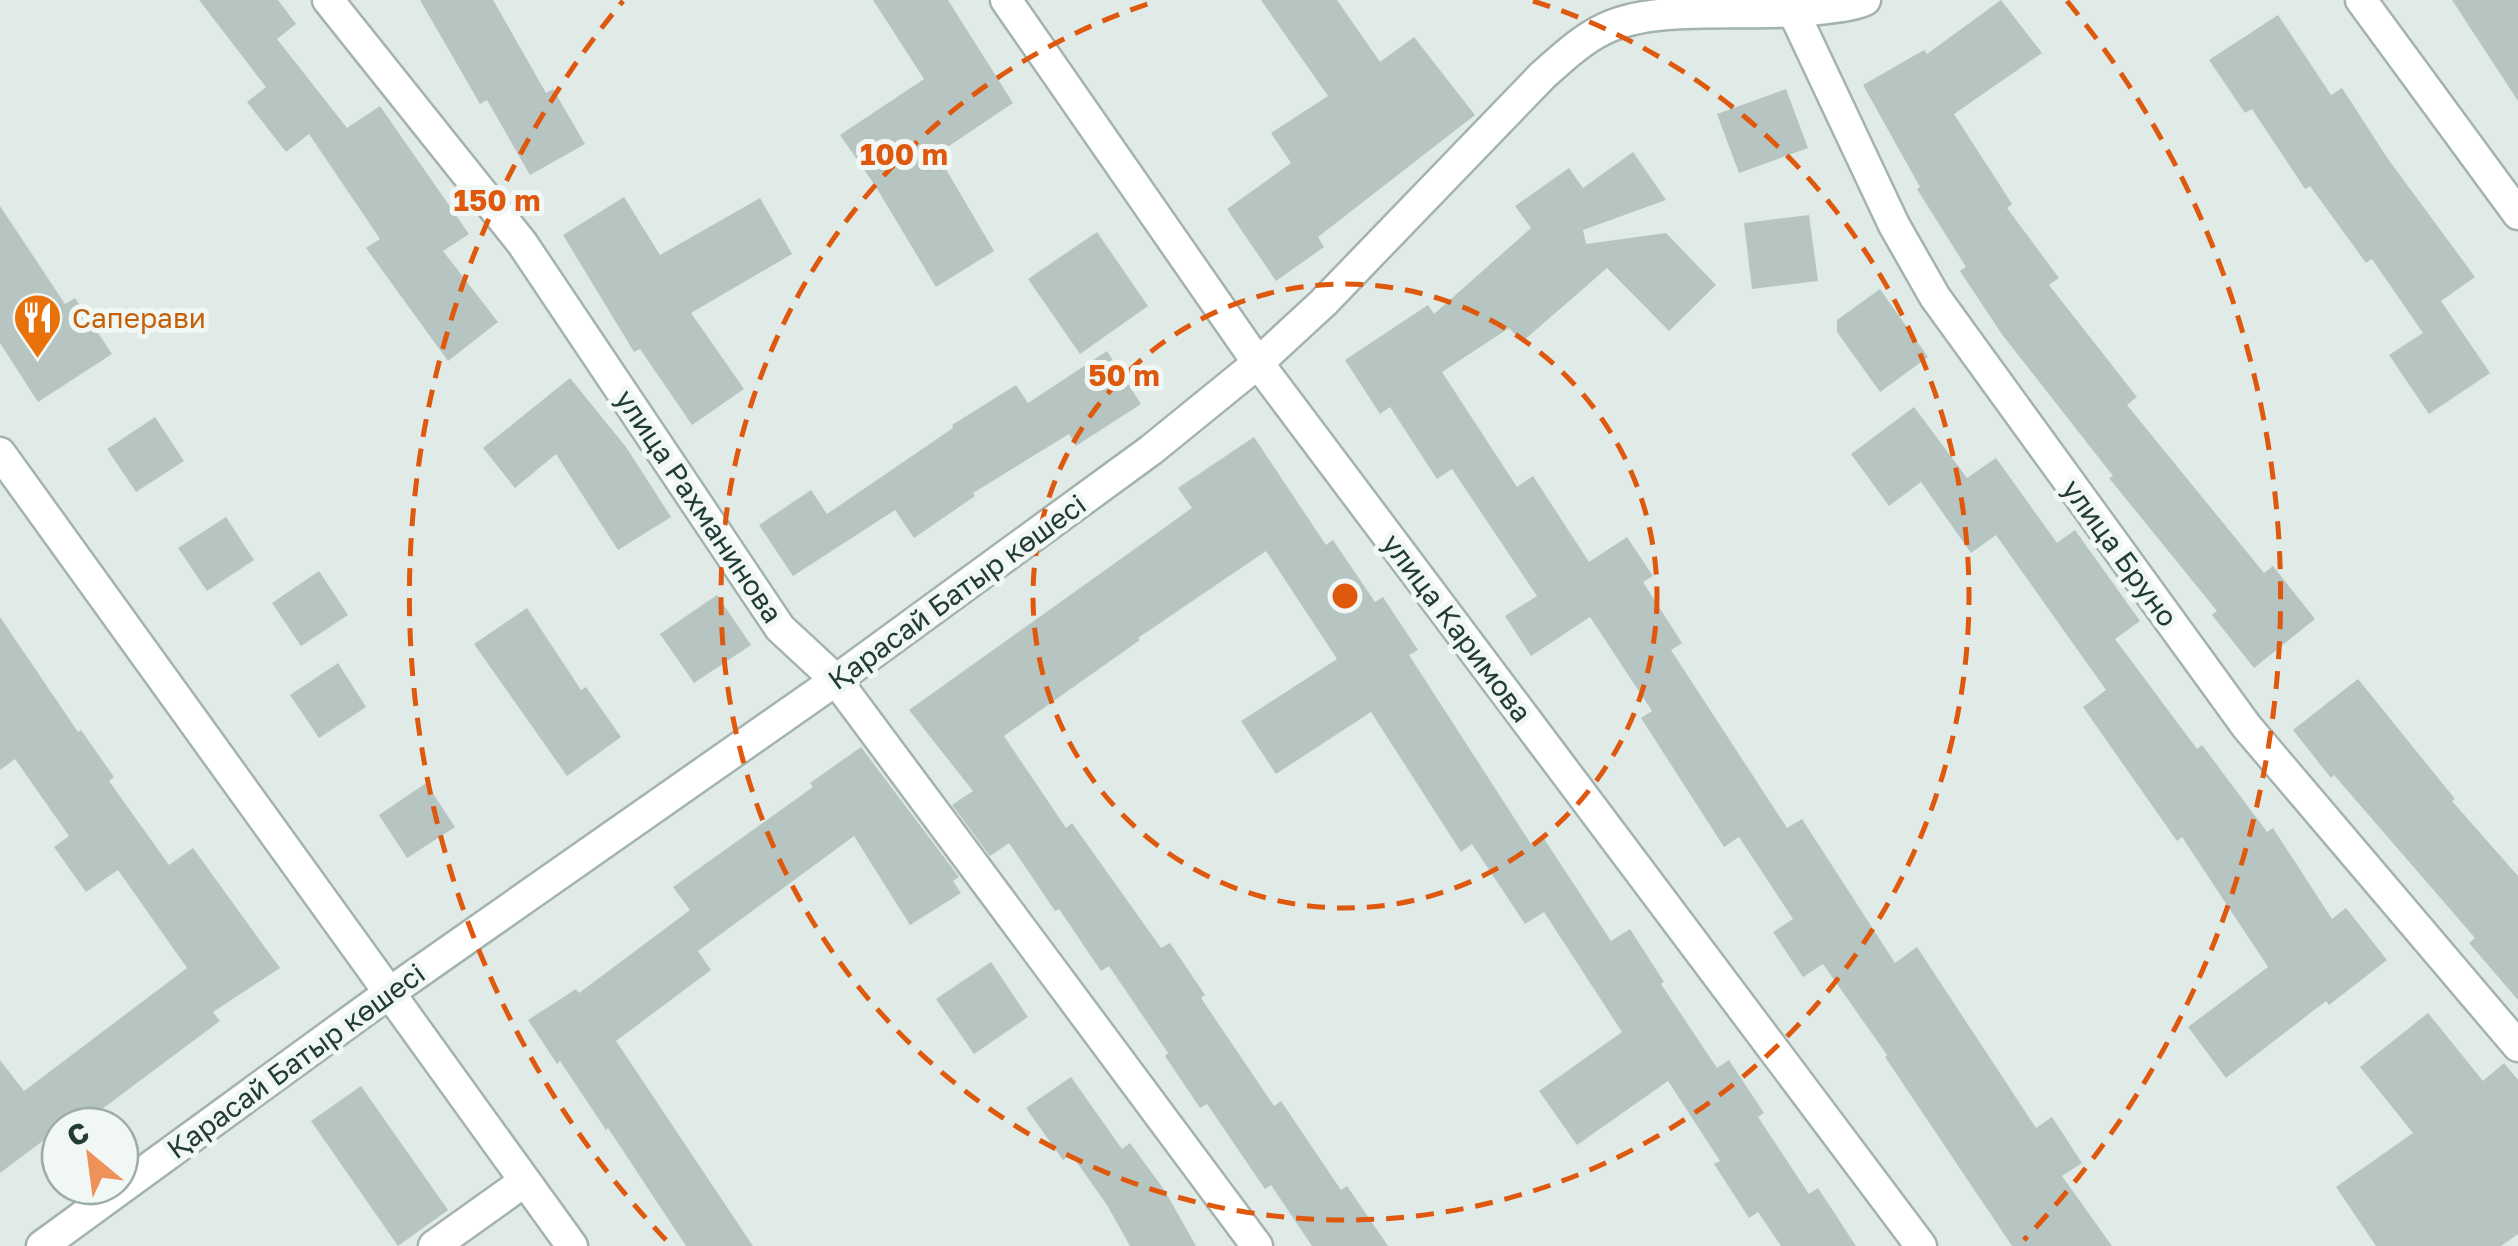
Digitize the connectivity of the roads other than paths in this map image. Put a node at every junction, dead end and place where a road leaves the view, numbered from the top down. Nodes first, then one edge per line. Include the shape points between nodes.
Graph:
1 (328, 0) edge
2 (1006, 0) edge
3 (1865, 0) edge
4 (2361, 0) edge
5 (1794, 12) junction
6 (2518, 214) edge
7 (1258, 362) junction
8 (0, 454) edge
9 (836, 680) junction
10 (389, 992) junction
11 (2518, 1046) edge
12 (525, 1181) junction
13 (42, 1246) edge
14 (434, 1246) edge
15 (572, 1246) edge
16 (1257, 1246) edge
17 (1922, 1246) edge

1 - 9 street, улица Рахманинова via 522,243 780,628
2 - 7 street, улица Каримова
3 - 5 street, Қарасай Батыр көшесі
4 - 6 street
5 - 7 street, Қарасай Батыр көшесі via 1629,20 1576,46
5 - 11 street, улица Бруно via 1935,298 2247,727
7 - 9 street, Қарасай Батыр көшесі via 1151,450
7 - 17 street, улица Каримова
8 - 10 street
9 - 10 street, Қарасай Батыр көшесі
9 - 16 street, улица Рахманинова
10 - 12 street
10 - 13 street, Қарасай Батыр көшесі
12 - 14 street
12 - 15 street

